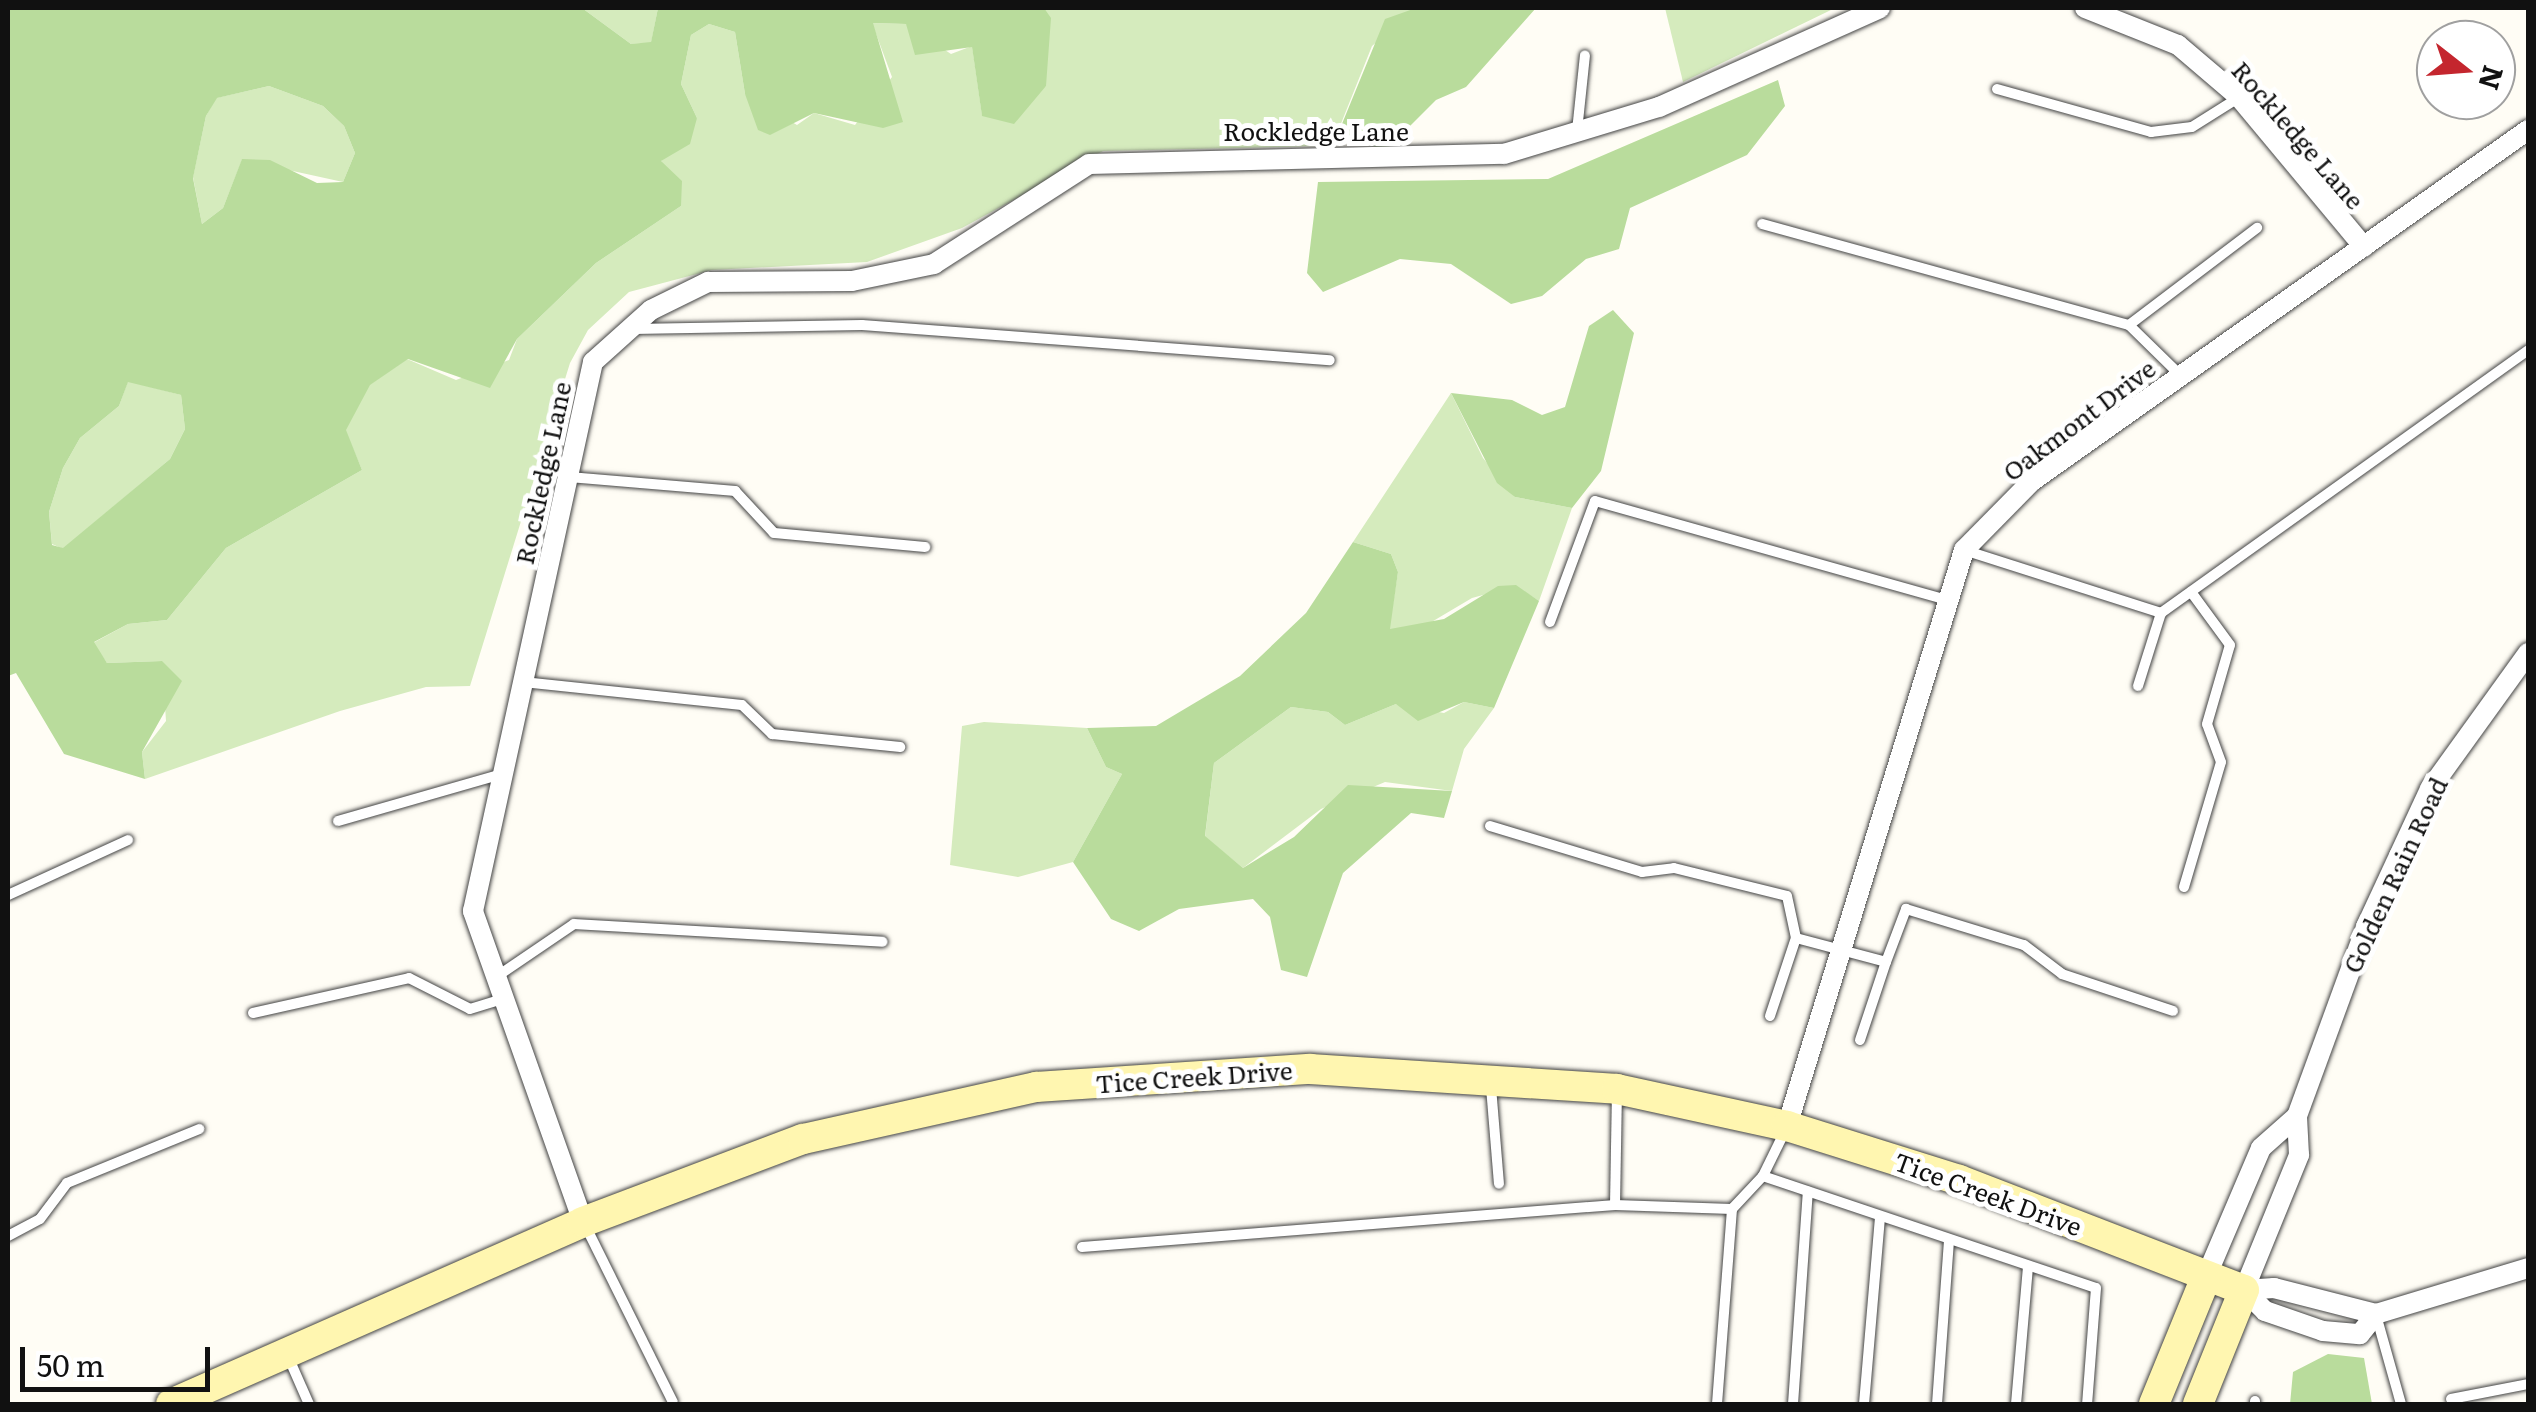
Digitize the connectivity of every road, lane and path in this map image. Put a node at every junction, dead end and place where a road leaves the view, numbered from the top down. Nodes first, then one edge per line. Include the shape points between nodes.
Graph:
1 (1880, 8) edge
2 (2085, 8) edge
3 (1585, 55) dead end
4 (1997, 89) dead end
5 (2239, 97) junction
6 (2528, 130) edge
7 (1577, 132) junction
8 (1762, 224) dead end
9 (2257, 228) dead end
10 (2364, 247) junction
11 (2129, 325) junction
12 (630, 328) junction
13 (2528, 350) edge
14 (1330, 360) dead end
15 (2181, 376) junction
16 (568, 476) junction
17 (925, 546) dead end
18 (1964, 550) junction
19 (2190, 592) junction
20 (1943, 599) junction
21 (2161, 612) junction
22 (1550, 622) dead end
23 (2528, 653) edge
24 (523, 682) junction
25 (2138, 686) dead end
26 (900, 747) dead end
27 (503, 774) junction
28 (338, 821) dead end
29 (1490, 826) dead end
30 (128, 840) dead end
31 (2184, 887) dead end
32 (8, 895) edge
33 (1796, 938) junction
34 (882, 942) dead end
35 (1843, 948) junction
36 (1886, 962) junction
37 (495, 978) junction
38 (502, 999) junction
39 (2172, 1011) dead end
40 (254, 1013) dead end
41 (1770, 1016) dead end
42 (1860, 1040) dead end
43 (1490, 1080) junction
44 (1617, 1089) junction
45 (2297, 1116) junction
46 (1787, 1126) junction
47 (199, 1129) dead end
48 (1763, 1176) junction
49 (1499, 1184) dead end
50 (1808, 1192) junction
51 (1615, 1206) junction
52 (1732, 1209) junction
53 (1880, 1217) junction
54 (582, 1222) junction
55 (8, 1236) edge
56 (1949, 1240) junction
57 (1082, 1247) dead end
58 (2028, 1268) junction
59 (2528, 1268) edge
60 (2206, 1277) junction
61 (2244, 1290) junction
62 (2376, 1314) junction
63 (287, 1353) junction
64 (2528, 1384) edge
65 (2451, 1399) dead end
66 (673, 1402) edge
67 (171, 1404) edge
68 (308, 1404) edge
69 (1717, 1404) edge
70 (1793, 1404) edge
71 (1864, 1404) edge
72 (1937, 1404) edge
73 (2016, 1404) edge
74 (2087, 1404) edge
75 (2154, 1404) edge
76 (2198, 1404) edge
77 (2401, 1404) edge

1 - 7 street, Rockledge Lane via 1659,107
2 - 5 street, Rockledge Lane via 2178,45
3 - 7 lane
4 - 5 lane via 2150,132 2192,127
5 - 10 street, Rockledge Lane
6 - 10 street, Oakmont Drive
7 - 12 street, Rockledge Lane via 1504,154 1088,164 934,264 852,282 708,282
8 - 11 lane
9 - 11 lane
10 - 15 street, Oakmont Drive
11 - 15 lane
12 - 14 lane via 862,325
12 - 16 street, Rockledge Lane via 593,362
13 - 19 lane
15 - 18 street, Oakmont Drive via 2032,481
16 - 17 lane via 735,491 774,533
16 - 24 street, Rockledge Lane
18 - 20 street, Oakmont Drive
18 - 21 lane
19 - 21 lane
19 - 31 lane via 2230,645 2207,724 2221,762
20 - 22 lane via 1595,501
20 - 35 street, Oakmont Drive
21 - 25 lane
23 - 45 street, Golden Rain Road via 2430,789 2366,926
24 - 26 lane via 742,705 772,734
24 - 27 street, Rockledge Lane
27 - 28 lane
27 - 37 street, Rockledge Lane via 473,911
29 - 33 lane via 1642,872 1674,868 1787,896
30 - 32 lane
33 - 35 lane
33 - 41 lane
34 - 37 lane via 574,924
35 - 36 lane
35 - 46 street, Oakmont Drive
36 - 39 lane via 1906,909 2024,945 2062,974
36 - 42 lane
37 - 38 street, Rockledge Lane
38 - 40 lane via 470,1009 409,978
38 - 54 street, Rockledge Lane
43 - 44 street, Tice Creek Drive
43 - 49 lane
43 - 54 street, Tice Creek Drive via 1310,1069 1036,1087 802,1139
44 - 46 street, Tice Creek Drive
44 - 51 lane
45 - 60 street, Golden Rain Road via 2261,1148
45 - 61 street, Golden Rain Road via 2299,1155
46 - 48 lane
46 - 60 street, Tice Creek Drive via 1959,1180
47 - 55 lane via 67,1183 40,1219
48 - 50 lane
48 - 52 lane
50 - 53 lane
50 - 70 lane
51 - 52 lane
51 - 57 lane
52 - 69 lane
53 - 56 lane
53 - 71 lane
54 - 63 street, Tice Creek Drive
54 - 66 lane
56 - 58 lane
56 - 72 lane
58 - 73 lane
58 - 74 lane via 2096,1288
59 - 62 street, Tice Creek Drive
60 - 61 street, Tice Creek Drive
60 - 75 street, Golden Rain Road
61 - 62 street, Tice Creek Drive via 2274,1288
61 - 62 street, Tice Creek Drive via 2265,1311 2323,1331 2360,1334
61 - 76 street, Golden Rain Road
62 - 77 lane
63 - 67 street, Tice Creek Drive
63 - 68 lane
64 - 65 lane

